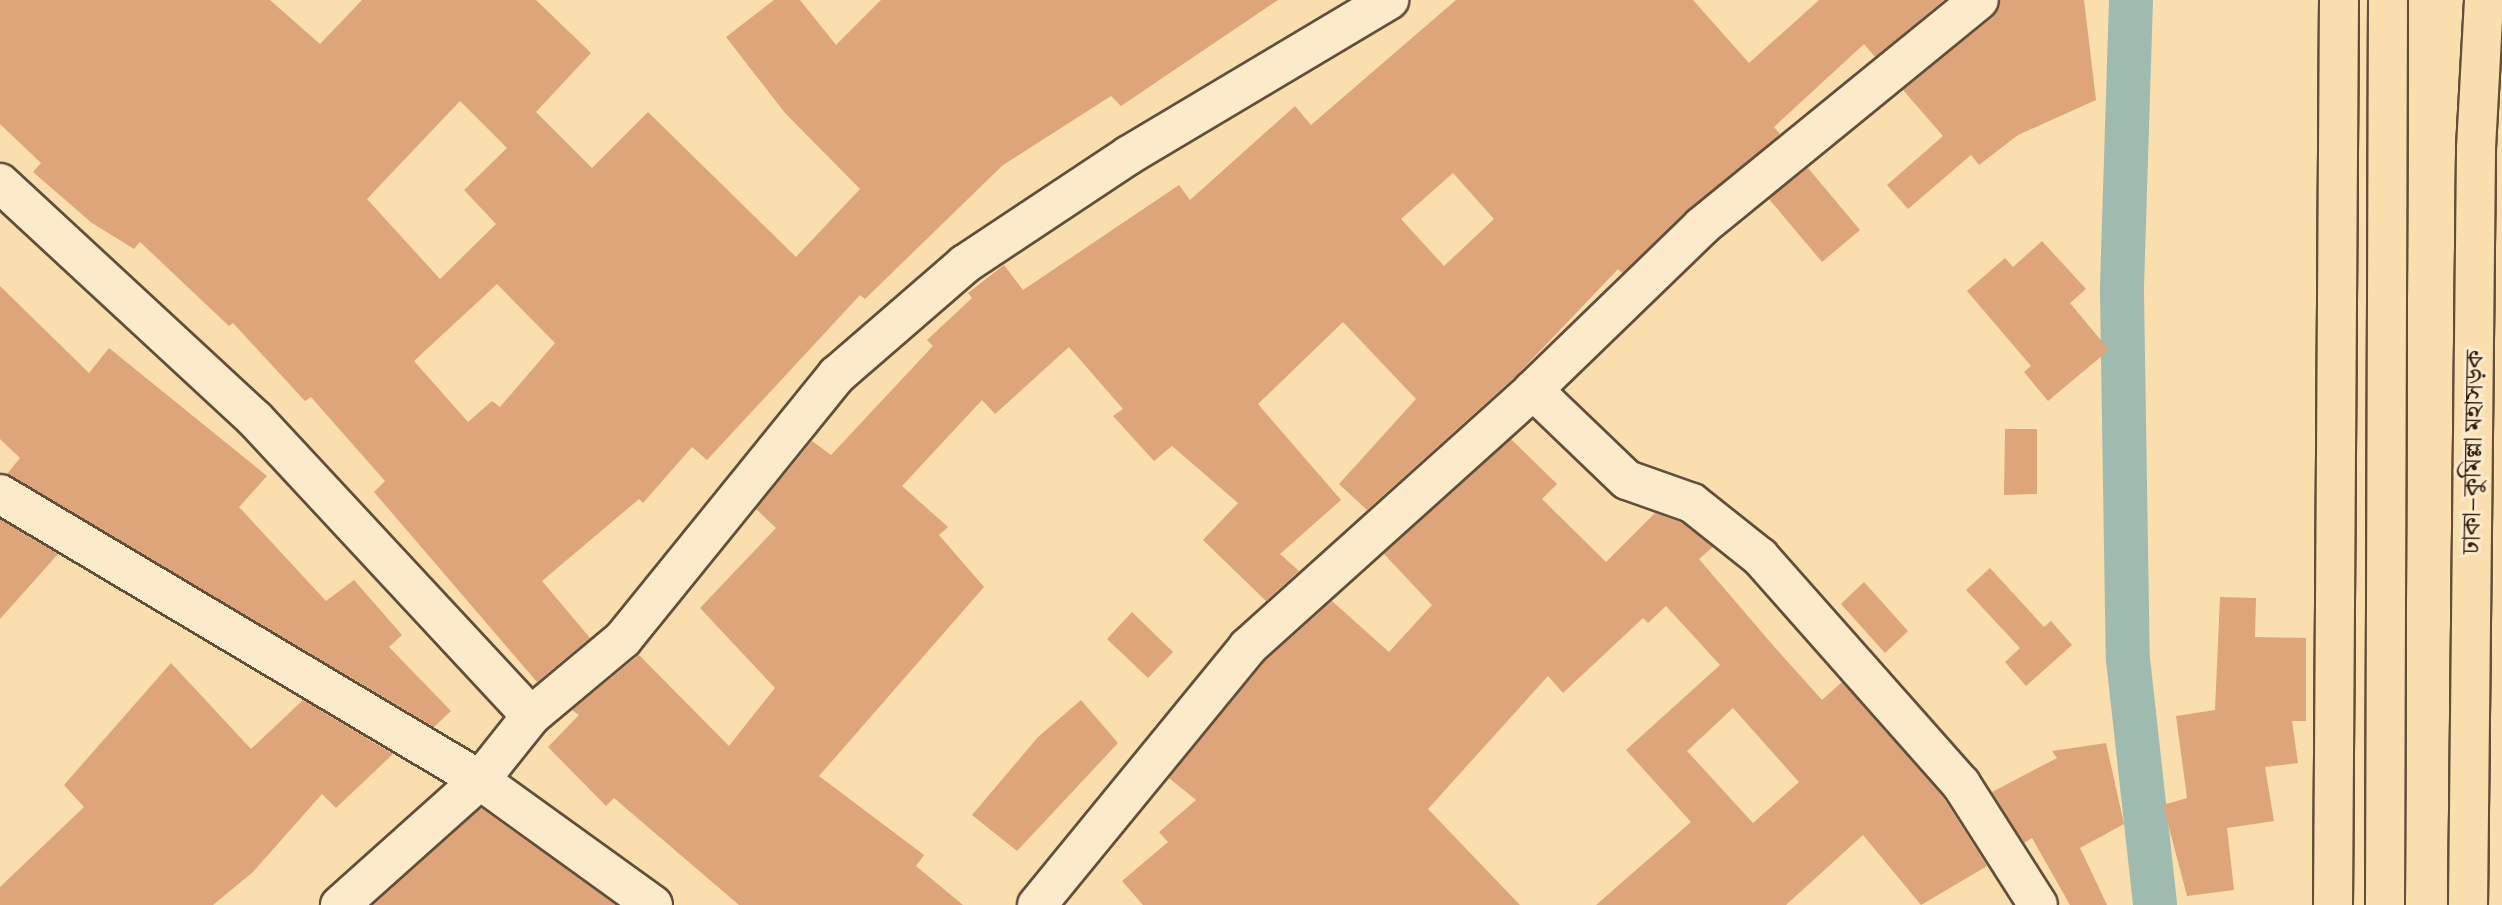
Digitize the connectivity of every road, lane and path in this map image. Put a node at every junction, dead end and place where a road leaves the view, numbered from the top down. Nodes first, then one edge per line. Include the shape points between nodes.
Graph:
1 (1389, 0) edge
2 (1979, 0) edge
3 (2339, 0) edge
4 (2388, 0) edge
5 (2484, 0) edge
6 (0, 183) edge
7 (1533, 390) junction
8 (0, 494) edge
9 (530, 716) junction
10 (480, 780) junction
11 (340, 905) edge
12 (653, 905) edge
13 (1037, 905) edge
14 (2038, 905) edge
15 (2333, 905) edge
16 (2385, 905) edge
17 (2468, 905) edge

1 - 9 street via 1129,155 965,264 837,375 623,639
2 - 7 street via 1702,226
3 - 15 highway
4 - 16 highway
5 - 17 highway, ঢাকা–কুমিল্লা মহাসড়ক via 2476,148
6 - 9 street via 255,419
7 - 13 street via 1248,648
7 - 14 street via 1627,480 1692,503 1760,557 1961,784
8 - 10 street
9 - 10 street
10 - 11 street
10 - 12 street

